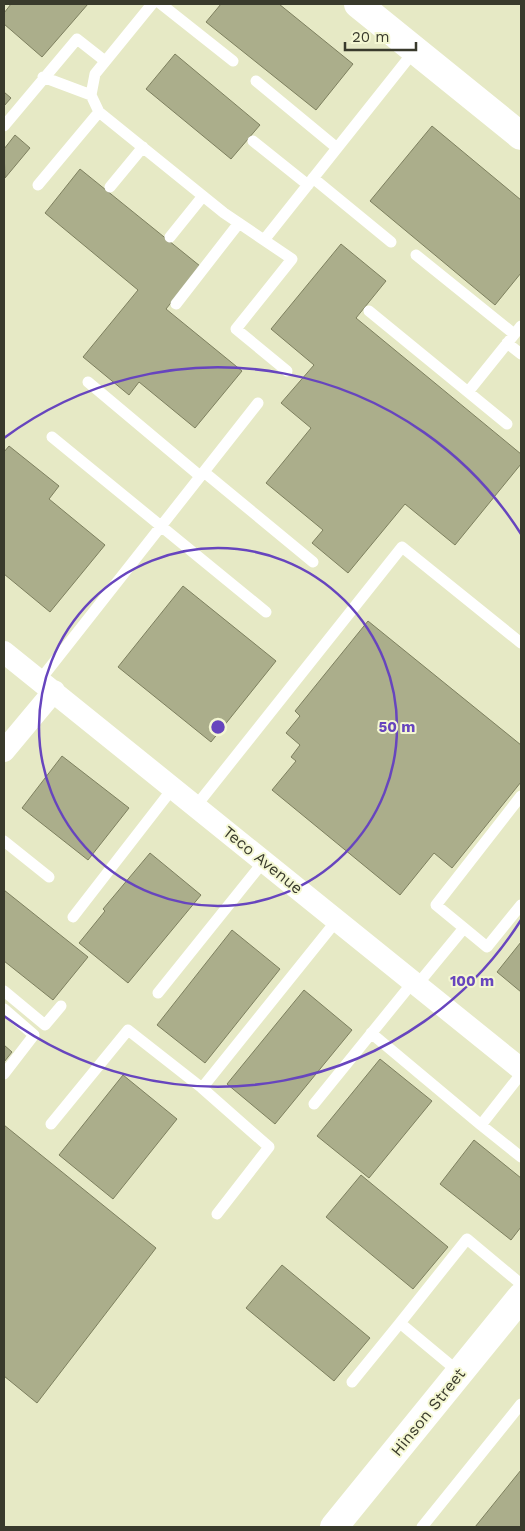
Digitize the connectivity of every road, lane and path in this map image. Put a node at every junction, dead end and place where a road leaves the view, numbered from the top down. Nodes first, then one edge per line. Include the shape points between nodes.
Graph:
1 (161, 4) edge
2 (358, 4) edge
3 (145, 6) edge
4 (415, 50) junction
5 (105, 61) junction
6 (233, 61) dead end
7 (43, 76) junction
8 (256, 81) dead end
9 (91, 95) junction
10 (99, 112) junction
11 (4, 126) edge
12 (521, 136) edge
13 (252, 142) dead end
14 (143, 147) junction
15 (337, 148) junction
16 (310, 182) junction
17 (38, 185) dead end
18 (110, 187) dead end
19 (203, 196) junction
20 (239, 223) junction
21 (170, 237) dead end
22 (264, 240) junction
23 (391, 242) dead end
24 (416, 255) dead end
25 (176, 304) dead end
26 (369, 311) dead end
27 (514, 334) edge
28 (521, 354) edge
29 (287, 371) dead end
30 (88, 382) dead end
31 (468, 392) junction
32 (258, 403) dead end
33 (507, 424) dead end
34 (52, 437) dead end
35 (202, 474) junction
36 (160, 526) junction
37 (312, 562) dead end
38 (266, 612) dead end
39 (521, 643) edge
40 (4, 652) edge
41 (47, 686) junction
42 (4, 751) edge
43 (173, 788) junction
44 (521, 796) edge
45 (196, 806) junction
46 (4, 840) edge
47 (264, 861) junction
48 (49, 877) dead end
49 (521, 905) edge
50 (73, 917) dead end
51 (337, 920) junction
52 (464, 928) junction
53 (415, 983) junction
54 (4, 991) edge
55 (158, 993) dead end
56 (61, 1006) dead end
57 (4, 1009) edge
58 (371, 1033) junction
59 (521, 1069) edge
60 (4, 1074) edge
61 (521, 1074) edge
62 (202, 1088) junction
63 (314, 1104) dead end
64 (51, 1124) dead end
65 (481, 1125) junction
66 (521, 1157) edge
67 (217, 1214) dead end
68 (521, 1284) edge
69 (521, 1297) edge
70 (400, 1323) junction
71 (460, 1373) junction
72 (352, 1382) dead end
73 (521, 1404) edge
74 (334, 1527) edge
75 (422, 1527) edge

1 - 6 lane
2 - 4 street
3 - 5 lane
4 - 12 street
4 - 15 lane
5 - 7 lane via 77,39
5 - 9 lane via 95,74
7 - 9 lane
7 - 11 lane
8 - 15 lane
9 - 10 lane
10 - 14 lane
10 - 17 lane
13 - 16 lane
14 - 18 lane
14 - 19 lane
15 - 16 lane
16 - 22 lane
16 - 23 lane
19 - 20 lane
19 - 21 lane
20 - 22 lane
20 - 25 lane
22 - 29 lane via 292,259 236,329
24 - 27 lane
26 - 31 lane
27 - 28 lane
27 - 31 lane
30 - 35 lane
31 - 33 lane
32 - 35 lane
34 - 36 lane
35 - 36 lane
35 - 37 lane
36 - 38 lane
36 - 41 lane
39 - 45 lane via 402,547
40 - 41 street, Teco Avenue
41 - 42 street
41 - 43 street, Teco Avenue
43 - 45 street, Teco Avenue
43 - 50 lane
44 - 52 lane via 436,905
45 - 47 street, Teco Avenue
46 - 48 lane
47 - 51 street, Teco Avenue
47 - 55 lane
49 - 52 lane via 487,947
51 - 53 street, Teco Avenue
51 - 62 lane
52 - 53 lane
53 - 58 lane
53 - 59 street, Teco Avenue
54 - 56 lane via 45,1026
57 - 60 lane via 34,1035
58 - 63 lane
58 - 65 lane
61 - 65 lane
62 - 64 lane via 128,1030
62 - 67 lane via 269,1147
65 - 66 lane
68 - 70 lane via 467,1240
69 - 71 street, Hinson Street
70 - 71 lane
70 - 72 lane
71 - 74 street, Hinson Street
73 - 75 lane

